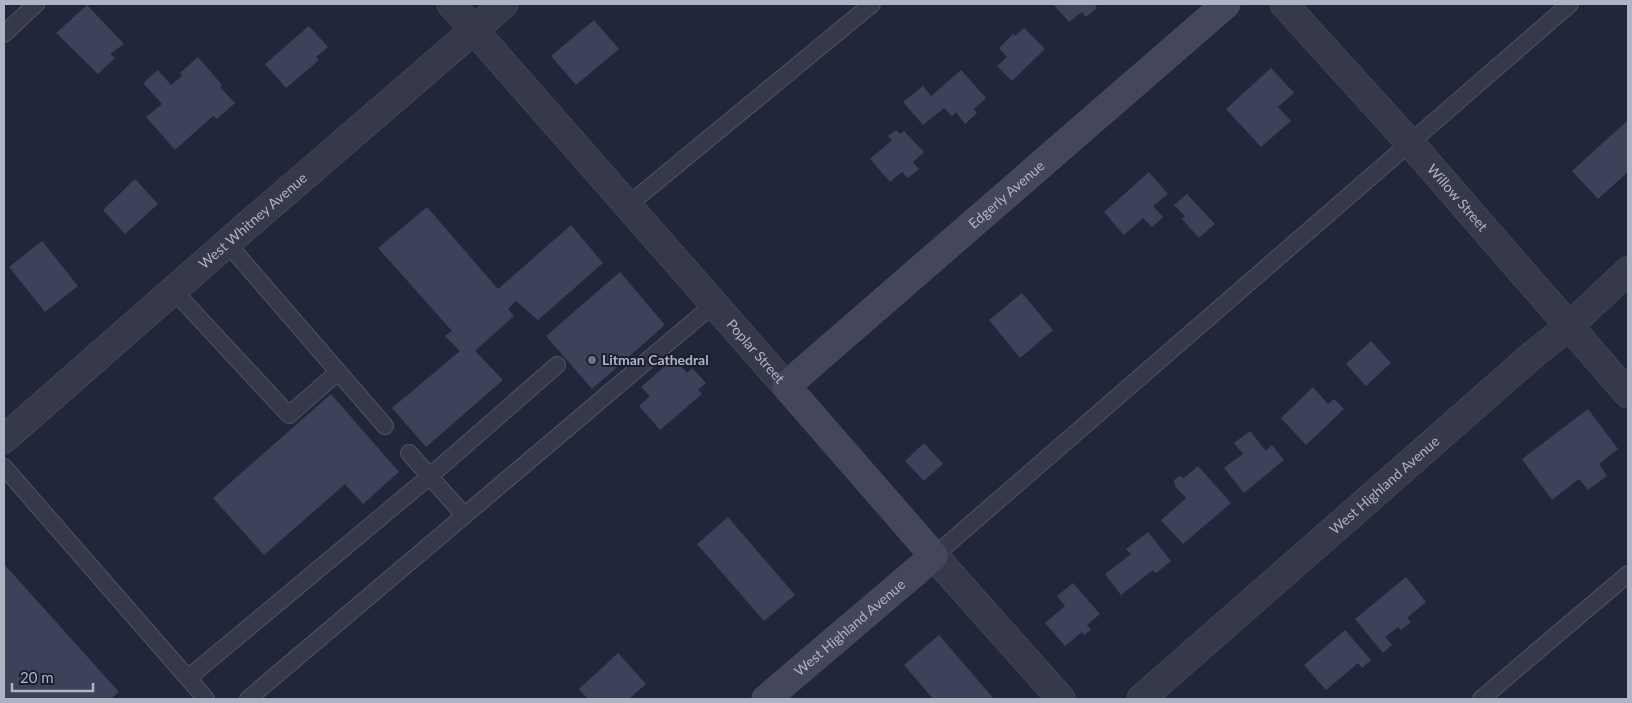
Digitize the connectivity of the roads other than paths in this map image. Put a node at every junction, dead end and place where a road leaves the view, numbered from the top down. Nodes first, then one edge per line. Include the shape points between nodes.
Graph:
1 (36, 4) edge
2 (451, 4) edge
3 (504, 4) edge
4 (872, 4) edge
5 (1226, 4) edge
6 (1284, 4) edge
7 (1570, 4) edge
8 (475, 30) junction
9 (4, 34) edge
10 (1410, 143) junction
11 (628, 205) junction
12 (228, 243) junction
13 (1628, 271) edge
14 (174, 290) junction
15 (714, 304) junction
16 (1569, 326) junction
17 (558, 365) dead end
18 (338, 372) junction
19 (786, 386) junction
20 (1628, 394) edge
21 (385, 426) dead end
22 (4, 440) edge
23 (409, 453) dead end
24 (4, 467) edge
25 (430, 476) junction
26 (464, 515) junction
27 (934, 556) junction
28 (1628, 574) edge
29 (188, 678) junction
30 (206, 699) edge
31 (248, 699) edge
32 (766, 699) edge
33 (1061, 699) edge
34 (1141, 699) edge
35 (1481, 699) edge

1 - 9 lane
2 - 8 street, Poplar Street
3 - 8 street, West Whitney Avenue
4 - 11 lane
5 - 19 street, Edgerly Avenue
6 - 10 street, Willow Street
7 - 10 lane
8 - 11 street, Poplar Street
8 - 12 street, West Whitney Avenue
10 - 16 street, Willow Street
10 - 27 lane
11 - 15 street, Poplar Street
12 - 14 street, West Whitney Avenue
12 - 18 lane
13 - 16 street, West Highland Avenue
14 - 18 lane via 289,415
14 - 22 street, West Whitney Avenue
15 - 19 street, Poplar Street
15 - 26 lane
16 - 20 street, Willow Street
16 - 34 street, West Highland Avenue
17 - 25 lane
18 - 21 lane
19 - 27 street, Poplar Street
23 - 25 lane
24 - 29 lane
25 - 26 lane
25 - 29 lane
26 - 31 lane
27 - 32 street, West Highland Avenue
27 - 33 street, Poplar Street
28 - 35 lane
29 - 30 lane

